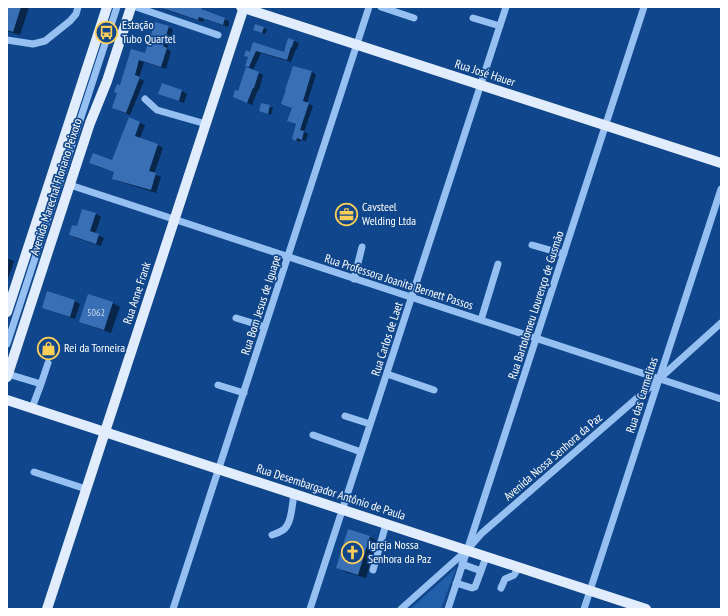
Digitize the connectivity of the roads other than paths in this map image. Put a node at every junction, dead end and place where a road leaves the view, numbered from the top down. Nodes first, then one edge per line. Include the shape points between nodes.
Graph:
1 (78, 7) edge
2 (107, 7) edge
3 (117, 7) edge
4 (131, 7) edge
5 (136, 7) edge
6 (243, 7) edge
7 (369, 7) edge
8 (381, 7) edge
9 (506, 7) edge
10 (644, 7) edge
11 (414, 18) dead end
12 (473, 18) dead end
13 (500, 26) junction
14 (218, 34) dead end
15 (7, 40) edge
16 (357, 45) junction
17 (481, 85) junction
18 (145, 99) dead end
19 (206, 124) junction
20 (606, 126) junction
21 (721, 163) edge
22 (70, 185) junction
23 (721, 189) edge
24 (174, 220) junction
25 (532, 245) dead end
26 (362, 247) dead end
27 (564, 254) junction
28 (288, 257) junction
29 (498, 264) dead end
30 (354, 279) junction
31 (412, 298) junction
32 (7, 312) edge
33 (236, 318) dead end
34 (480, 320) junction
35 (721, 323) edge
36 (265, 327) junction
37 (536, 338) junction
38 (7, 344) edge
39 (48, 363) dead end
40 (387, 374) junction
41 (8, 375) edge
42 (659, 379) junction
43 (41, 384) junction
44 (218, 385) dead end
45 (434, 390) dead end
46 (244, 393) junction
47 (721, 399) edge
48 (7, 400) edge
49 (32, 408) junction
50 (345, 416) dead end
51 (370, 424) junction
52 (105, 432) junction
53 (313, 435) dead end
54 (361, 452) junction
55 (219, 469) junction
56 (34, 472) dead end
57 (86, 489) junction
58 (294, 494) junction
59 (342, 510) junction
60 (386, 524) junction
61 (272, 535) dead end
62 (467, 550) junction
63 (486, 557) junction
64 (462, 564) junction
65 (519, 567) junction
66 (373, 570) dead end
67 (481, 571) junction
68 (456, 583) junction
69 (501, 588) dead end
70 (590, 590) junction
71 (47, 609) edge
72 (173, 609) edge
73 (310, 609) edge
74 (402, 609) edge
75 (448, 609) edge
76 (584, 609) edge
77 (646, 609) edge

1 - 15 street via 70,21 45,41 33,44
2 - 32 main road, Avenida Marechal Floriano Peixoto
3 - 38 street
4 - 22 main road, Avenida Marechal Floriano Peixoto
5 - 14 street
6 - 16 main road, Rua José Hauer
6 - 19 main road, Rua Anne Frank
7 - 16 street, Rua Bom Jesus de Iguape
8 - 11 street
9 - 13 street, Rua Carlos de Laet
10 - 20 street, Rua Bartolomeu Lourenço de Gusmão
12 - 13 street
13 - 17 street, Rua Carlos de Laet
16 - 17 main road, Rua José Hauer
16 - 28 street, Rua Bom Jesus de Iguape
17 - 20 main road, Rua José Hauer
17 - 31 street, Rua Carlos de Laet
18 - 19 street via 157,110
19 - 24 main road, Rua Anne Frank
20 - 21 main road, Rua José Hauer
20 - 27 street, Rua Bartolomeu Lourenço de Gusmão
22 - 24 street, Rua Professora Joanita Bernett Passos
22 - 41 main road, Avenida Marechal Floriano Peixoto
23 - 42 street, Rua das Carmelitas
24 - 28 street, Rua Professora Joanita Bernett Passos
24 - 52 main road, Rua Anne Frank
25 - 27 street
26 - 30 street
27 - 37 street, Rua Bartolomeu Lourenço de Gusmão
28 - 30 street, Rua Professora Joanita Bernett Passos
28 - 36 street, Rua Bom Jesus de Iguape
29 - 34 street
30 - 31 street, Rua Professora Joanita Bernett Passos
31 - 34 street, Rua Professora Joanita Bernett Passos
31 - 40 street, Rua Carlos de Laet
33 - 36 street
34 - 37 street, Rua Professora Joanita Bernett Passos
35 - 42 street, Avenida Nossa Senhora da Paz
36 - 46 street, Rua Bom Jesus de Iguape
37 - 42 street, Rua Professora Joanita Bernett Passos
37 - 62 street, Rua Bartolomeu Lourenço de Gusmão
39 - 43 street
40 - 45 street
40 - 51 street, Rua Carlos de Laet
41 - 43 street
42 - 47 street, Rua Professora Joanita Bernett Passos
42 - 62 street, Avenida Nossa Senhora da Paz via 482,533
42 - 70 street, Rua das Carmelitas
43 - 49 street
44 - 46 street
46 - 55 street, Rua Bom Jesus de Iguape
48 - 49 main road, Rua Desembargador Antônio de Paula
49 - 52 main road, Rua Desembargador Antônio de Paula
50 - 51 street
51 - 54 street, Rua Carlos de Laet
52 - 55 main road, Rua Desembargador Antônio de Paula
52 - 57 main road, Rua Anne Frank
53 - 54 street
54 - 59 street, Rua Carlos de Laet
55 - 58 main road, Rua Desembargador Antônio de Paula
55 - 72 street, Rua Bom Jesus de Iguape
56 - 57 street
57 - 71 main road, Rua Anne Frank
58 - 59 main road, Rua Desembargador Antônio de Paula
58 - 61 street via 288,525 284,530
59 - 60 main road, Rua Desembargador Antônio de Paula
59 - 73 street, Rua Carlos de Laet
60 - 62 main road, Rua Desembargador Antônio de Paula
60 - 66 street
62 - 63 main road, Rua Desembargador Antônio de Paula
62 - 64 street, Rua Bartolomeu Lourenço de Gusmão
62 - 74 street, Avenida Nossa Senhora da Paz
63 - 65 main road, Rua Desembargador Antônio de Paula
63 - 67 street
64 - 67 street
64 - 68 street, Rua Bartolomeu Lourenço de Gusmão
65 - 69 street via 514,575 504,579
65 - 70 main road, Rua Desembargador Antônio de Paula
67 - 68 street via 474,588
68 - 75 street, Rua Bartolomeu Lourenço de Gusmão
70 - 76 street, Rua das Carmelitas
70 - 77 main road, Rua Desembargador Antônio de Paula

